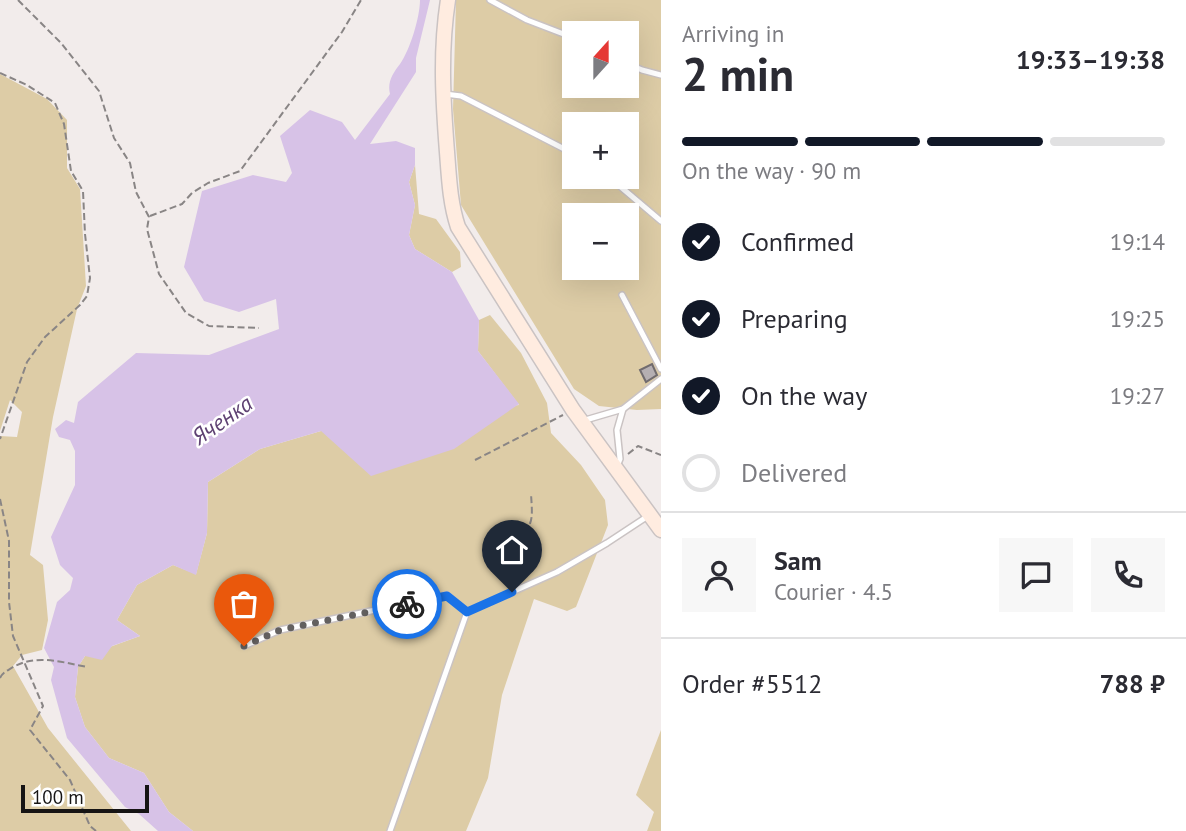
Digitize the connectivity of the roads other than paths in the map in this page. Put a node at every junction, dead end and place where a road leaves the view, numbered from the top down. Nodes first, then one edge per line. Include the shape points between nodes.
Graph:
1 (448, 0) edge
2 (490, 0) edge
3 (562, 33) edge
4 (639, 69) edge
5 (661, 75) edge
6 (442, 93) junction
7 (562, 148) edge
8 (623, 189) edge
9 (661, 221) edge
10 (622, 295) dead end
11 (661, 369) edge
12 (661, 379) edge
13 (623, 409) junction
14 (577, 416) junction
15 (618, 464) junction
16 (649, 515) junction
17 (661, 530) edge
18 (467, 612) junction
19 (244, 646) dead end
20 (390, 831) edge

1 - 6 street
2 - 3 lane
4 - 5 lane
6 - 7 lane via 461,96
6 - 14 street via 452,207 458,227
8 - 9 lane
10 - 11 lane
12 - 13 lane
13 - 14 lane
13 - 15 lane via 617,430
14 - 15 street
15 - 16 street
16 - 17 street
16 - 18 lane via 557,572
18 - 19 lane via 447,596 280,630
18 - 20 lane

